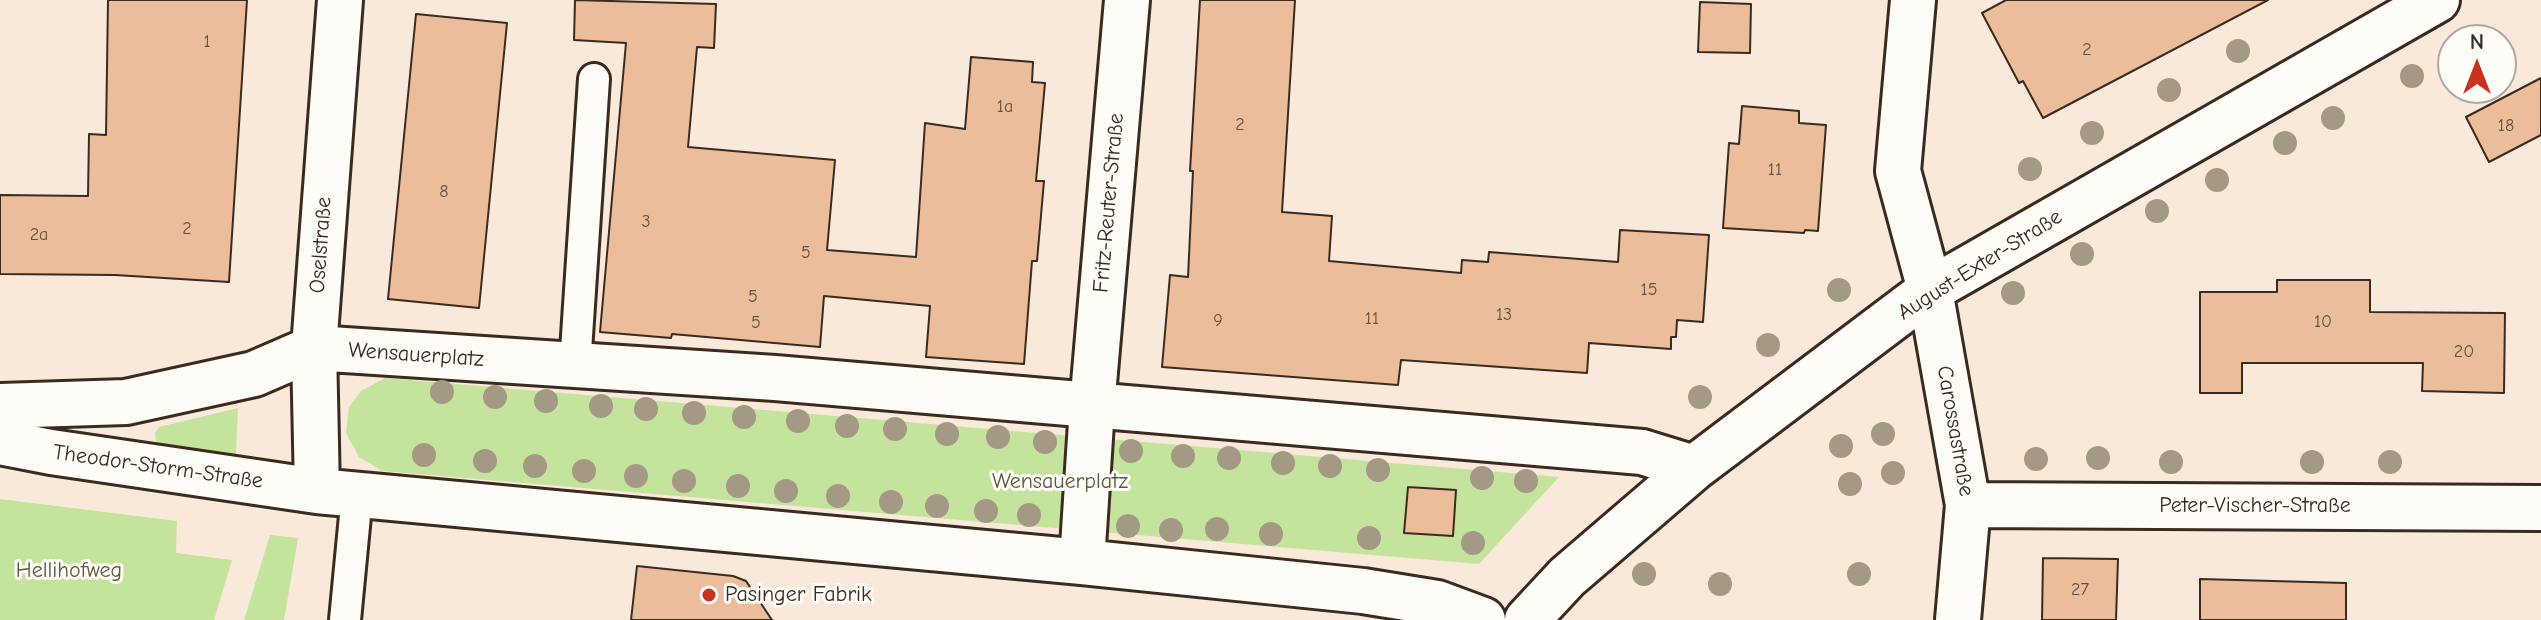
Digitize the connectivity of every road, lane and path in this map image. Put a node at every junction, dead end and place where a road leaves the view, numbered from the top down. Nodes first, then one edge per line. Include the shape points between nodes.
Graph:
1 (340, 0) edge
2 (1127, 0) edge
3 (1913, 0) edge
4 (2437, 0) edge
5 (594, 79) dead end
6 (1930, 290) junction
7 (314, 348) junction
8 (575, 366) junction
9 (0, 406) edge
10 (1092, 407) junction
11 (0, 442) edge
12 (1694, 468) junction
13 (337, 493) junction
14 (1968, 505) junction
15 (2541, 508) edge
16 (1082, 562) junction
17 (345, 620) edge
18 (1483, 620) edge
19 (1527, 620) edge
20 (1958, 620) edge

1 - 7 street, Oselstraße
2 - 10 street, Fritz-Reuter-Straße
3 - 6 street, Carossastraße via 1898,171
4 - 6 street, August-Exter-Straße
5 - 8 lane
6 - 12 street, August-Exter-Straße
6 - 14 street, Carossastraße
7 - 8 street, Wensauerplatz
7 - 9 street via 254,374 126,402
7 - 13 street, Oselstraße
8 - 10 street, Wensauerplatz
10 - 12 street, Wensauerplatz via 1642,452
10 - 16 street
11 - 13 street, Theodor-Storm-Straße
12 - 19 street, August-Exter-Straße via 1567,577
13 - 16 street
13 - 17 lane
14 - 15 street, Peter-Vischer-Straße
14 - 20 street, Carossastraße
16 - 18 street via 1363,591 1437,603

